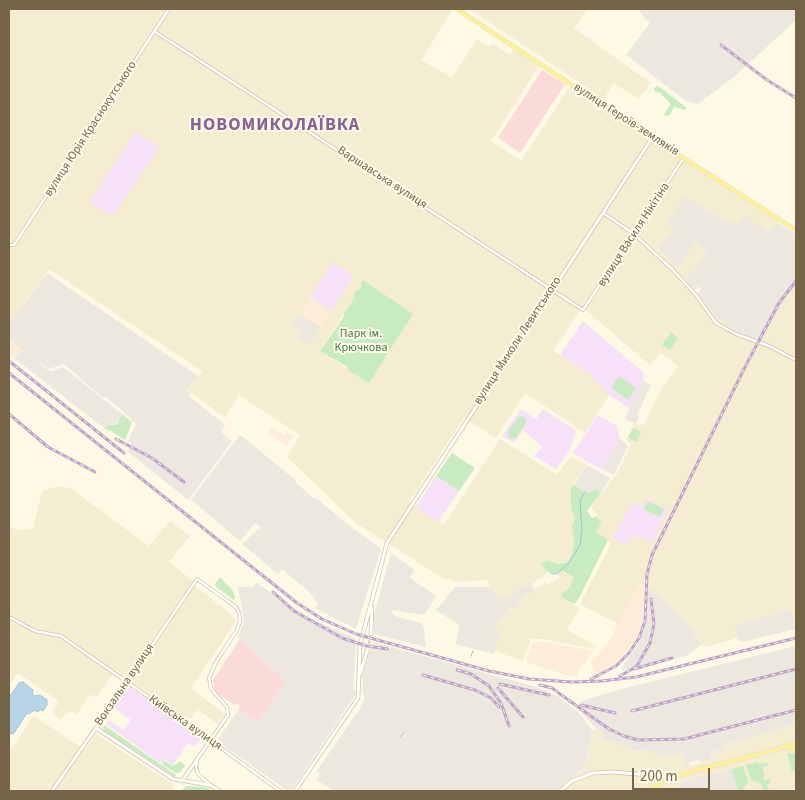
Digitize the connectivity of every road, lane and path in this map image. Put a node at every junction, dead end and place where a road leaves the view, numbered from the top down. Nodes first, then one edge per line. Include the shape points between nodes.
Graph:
1 (169, 9) edge
2 (457, 9) edge
3 (154, 31) junction
4 (652, 138) junction
5 (684, 158) junction
6 (603, 213) junction
7 (796, 230) edge
8 (634, 234) junction
9 (10, 246) edge
10 (552, 290) junction
11 (583, 310) joint
12 (796, 360) edge
13 (372, 602) junction
14 (9, 617) edge
15 (371, 634) tunnel mouth
16 (368, 648) tunnel mouth
17 (359, 679) junction
18 (127, 682) junction
19 (96, 728) junction
20 (210, 740) junction
21 (796, 744) edge
22 (783, 748) junction
23 (796, 749) edge
24 (199, 756) junction
25 (672, 777) junction
26 (182, 781) junction
27 (211, 786) junction
28 (52, 791) edge
29 (220, 791) edge
30 (280, 791) edge
31 (295, 791) edge
32 (560, 791) edge
33 (646, 791) edge

1 - 3 street, вулиця Юрія Краснокутського
2 - 4 main road, вулиця Героїв-земляків
3 - 9 street, вулиця Юрія Краснокутського via 14,245
3 - 10 street, Варшавська вулиця
4 - 5 main road, вулиця Героїв-земляків
4 - 6 main road, вулиця Миколи Левитського
5 - 7 main road, вулиця Героїв-земляків
5 - 8 street, вулиця Василя Нікітіна
6 - 8 street
6 - 10 main road, вулиця Миколи Левитського
8 - 11 street, вулиця Василя Нікітіна
8 - 12 street via 696,295 716,323
10 - 11 street, Варшавська вулиця
10 - 13 main road, вулиця Миколи Левитського via 386,546
13 - 15 main road
13 - 17 main road via 360,645
14 - 18 street, Київська вулиця via 36,631 61,636
16 - 17 main road
17 - 31 main road via 356,701
18 - 19 street, Вокзальна вулиця
18 - 20 street, Київська вулиця
18 - 20 street, Вокзальна вулиця via 197,579 239,613 239,626 209,678 211,689 226,705 228,714
19 - 26 main road via 173,779
19 - 28 main road, Вокзальна вулиця
20 - 24 street
20 - 30 street, Київська вулиця
21 - 22 main road
22 - 23 main road
22 - 25 main road
24 - 26 street
24 - 27 street via 196,770
25 - 32 main road via 593,773 577,778
25 - 33 main road
26 - 27 main road
27 - 29 main road

